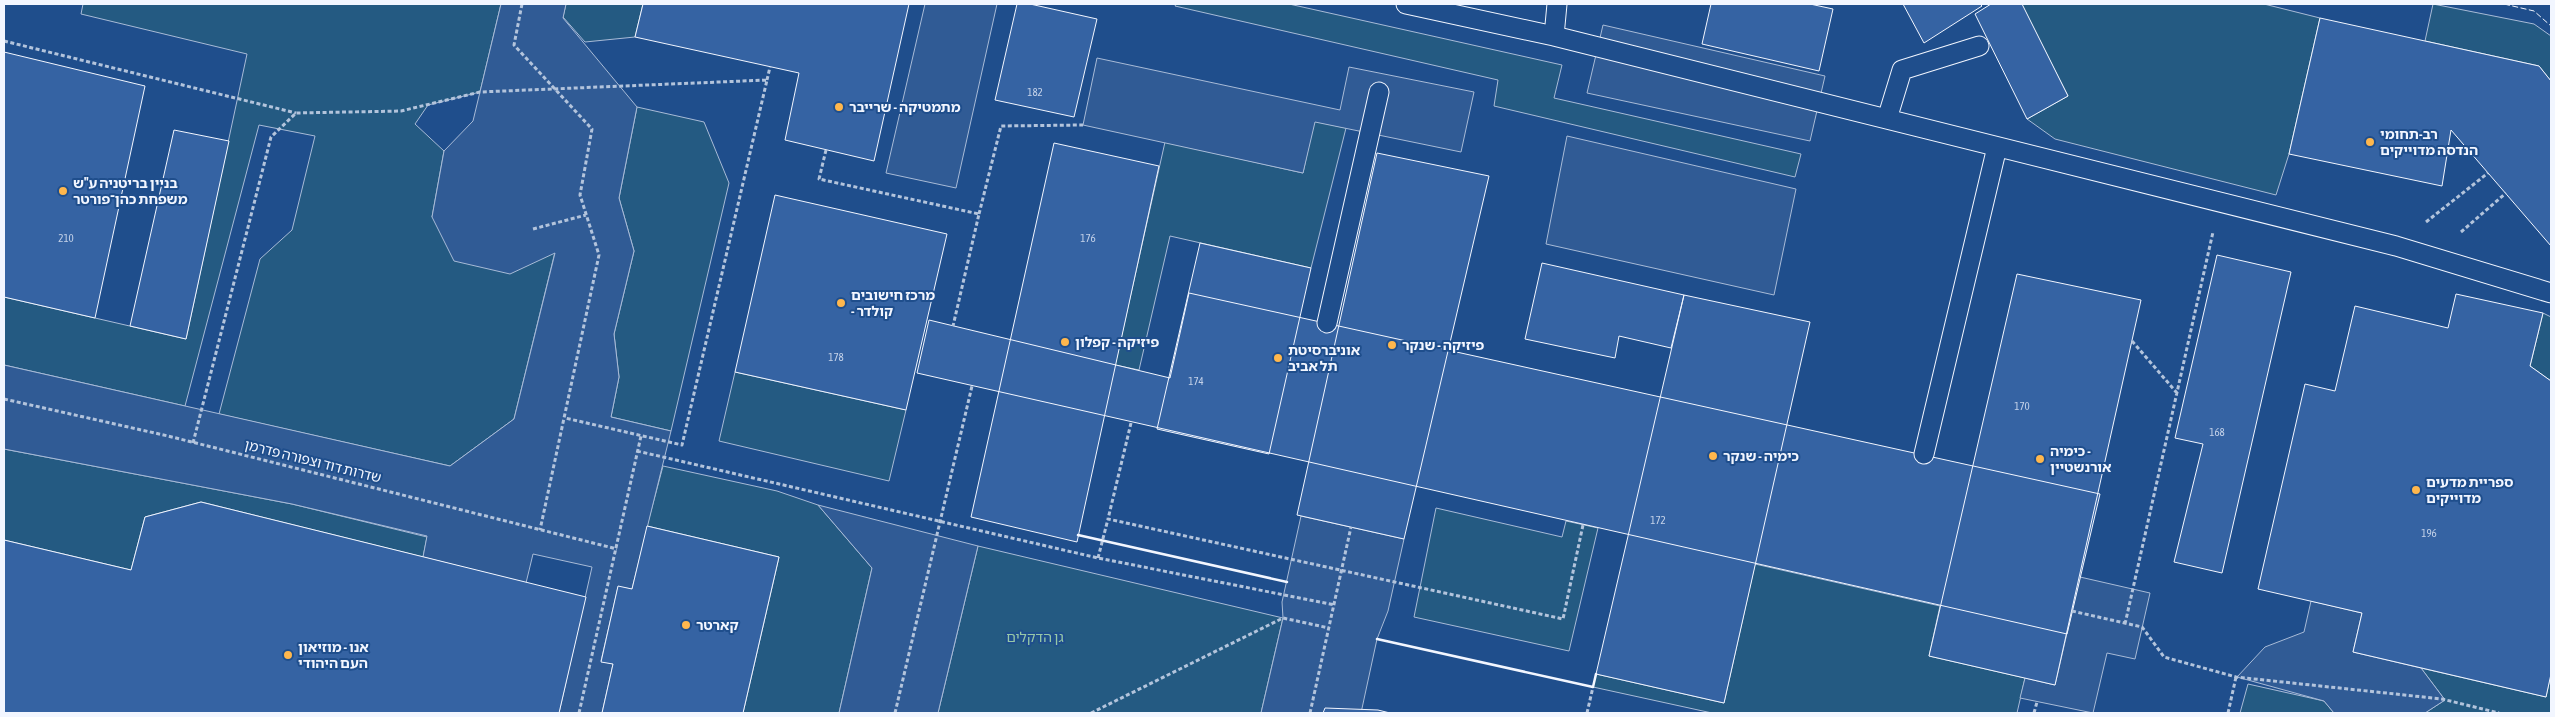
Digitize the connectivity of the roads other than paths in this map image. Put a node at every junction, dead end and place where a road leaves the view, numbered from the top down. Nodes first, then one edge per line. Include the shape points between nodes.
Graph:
1 (1406, 4) edge
2 (1557, 4) edge
3 (1554, 36) junction
4 (1979, 46) dead end
5 (1379, 92) dead end
6 (1887, 119) junction
7 (1997, 147) junction
8 (2551, 294) edge
9 (1326, 323) dead end
10 (1924, 454) dead end

1 - 3 lane
2 - 3 lane
3 - 6 lane
4 - 6 lane via 1902,70
5 - 9 lane
6 - 7 lane
7 - 8 lane via 2396,246
7 - 10 lane

